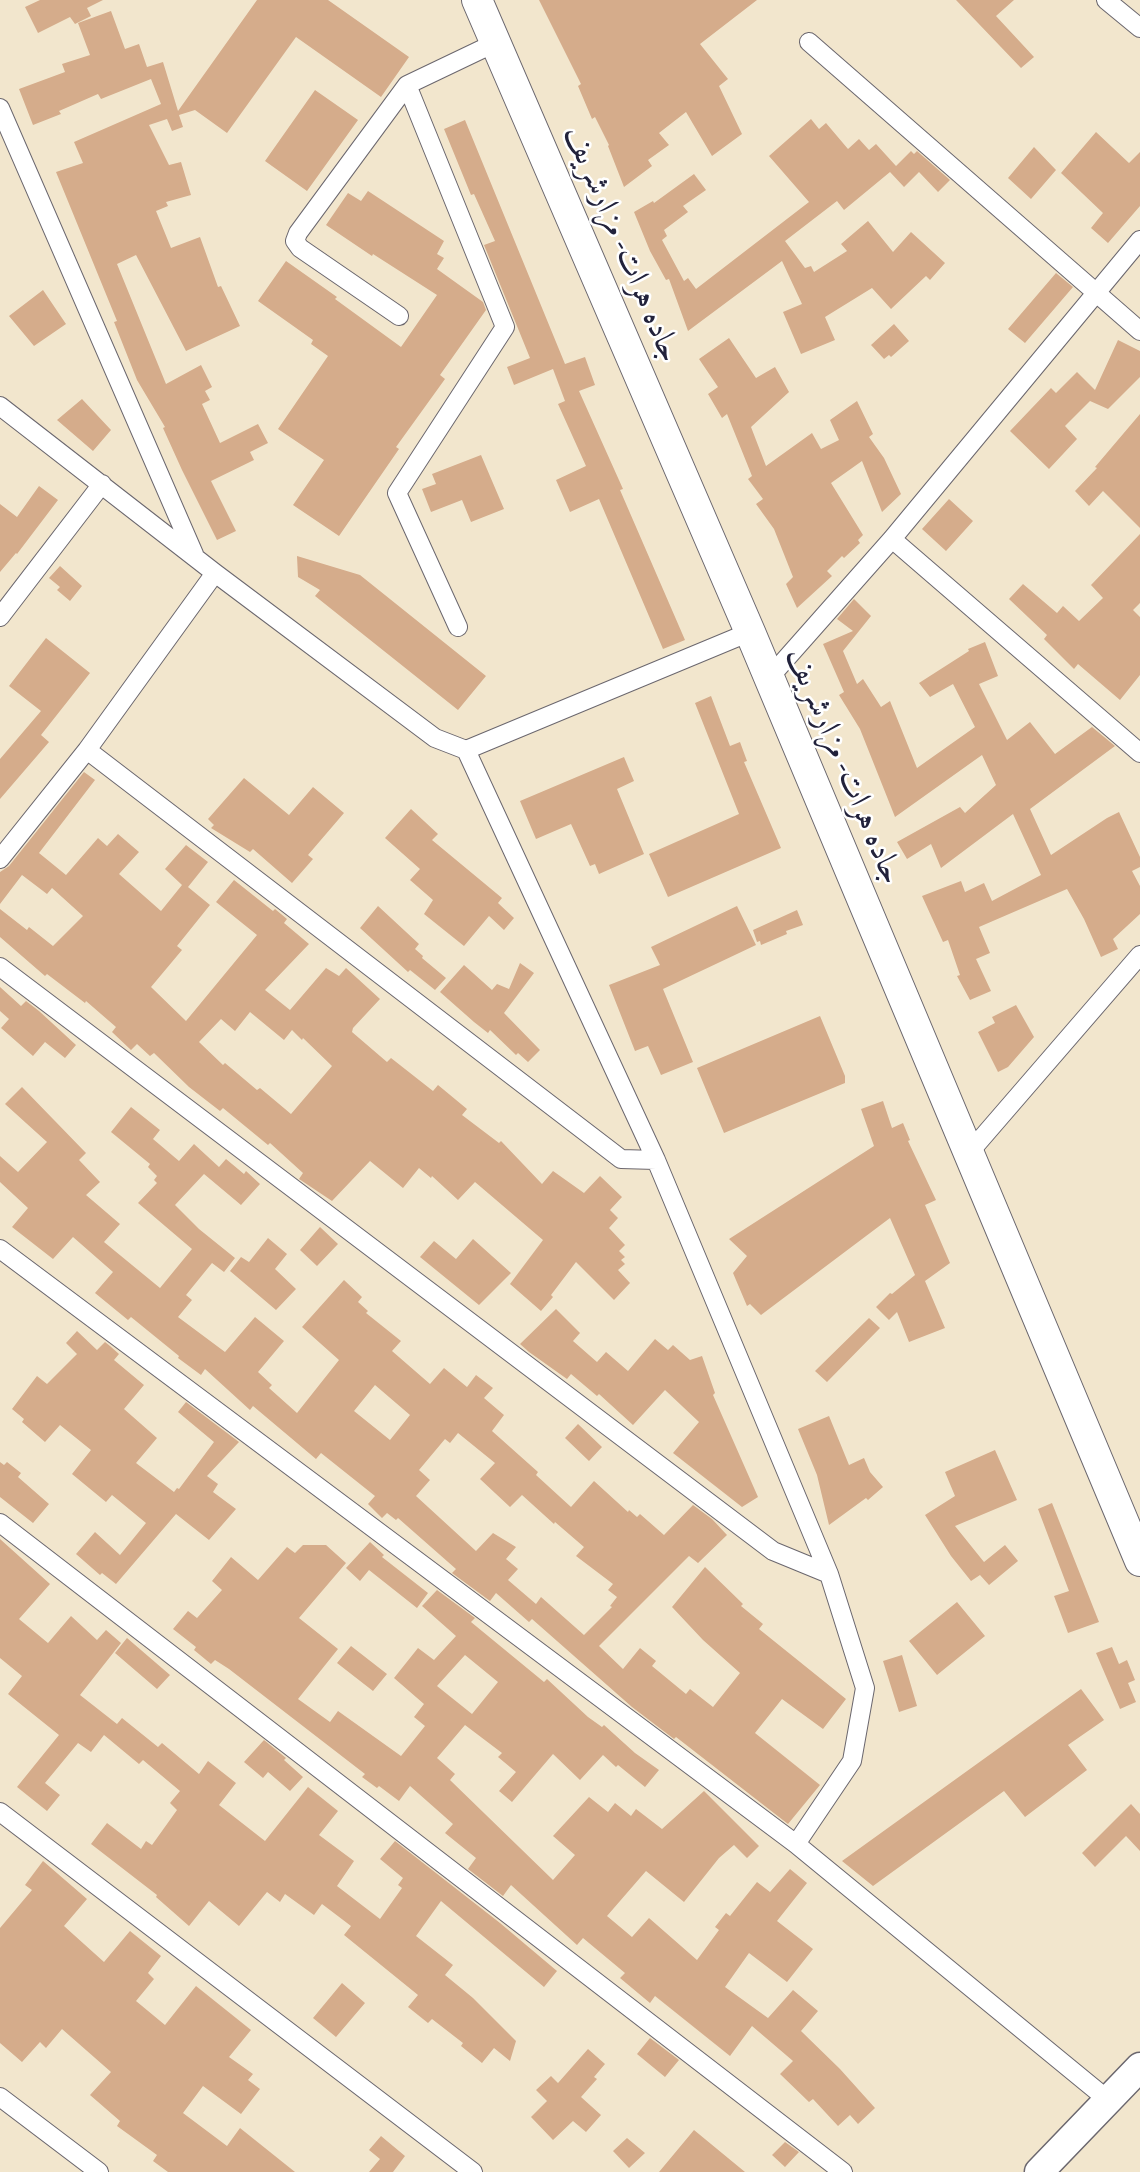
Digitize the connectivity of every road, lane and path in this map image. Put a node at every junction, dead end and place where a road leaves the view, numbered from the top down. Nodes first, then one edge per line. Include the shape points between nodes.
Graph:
1 (477, 0) edge
2 (1106, 0) edge
3 (1140, 28) edge
4 (497, 42) junction
5 (809, 42) dead end
6 (407, 85) junction
7 (0, 108) edge
8 (1140, 240) edge
9 (1095, 292) junction
10 (399, 316) dead end
11 (1140, 331) edge
12 (0, 406) edge
13 (102, 484) junction
14 (892, 539) junction
15 (195, 557) junction
16 (215, 573) junction
17 (0, 617) edge
18 (458, 627) dead end
19 (750, 632) junction
20 (769, 678) junction
21 (87, 750) junction
22 (466, 750) junction
23 (1140, 752) edge
24 (0, 859) edge
25 (1140, 955) edge
26 (0, 967) edge
27 (968, 1154) junction
28 (656, 1160) junction
29 (0, 1250) edge
30 (0, 1524) edge
31 (1140, 1561) edge
32 (829, 1574) junction
33 (0, 1812) edge
34 (796, 1844) junction
35 (1140, 2067) edge
36 (0, 2097) edge
37 (1108, 2100) junction
38 (99, 2172) edge
39 (473, 2172) edge
40 (844, 2172) edge
41 (1039, 2172) edge

1 - 4 highway, جاده هرات- مزارشریف
2 - 3 street
4 - 6 street
4 - 19 highway, جاده هرات- مزارشریف
5 - 9 street
6 - 10 street via 295,241
6 - 18 street via 505,327 397,493
7 - 15 street
8 - 9 street
9 - 11 street
9 - 14 street
12 - 13 street
13 - 15 street
13 - 17 street
14 - 20 street
14 - 23 street
15 - 16 street
16 - 21 street
16 - 22 street via 435,738
19 - 20 highway, جاده هرات- مزارشریف
19 - 22 street
20 - 27 highway, جاده هرات- مزارشریف
21 - 24 street
21 - 28 street via 621,1159
22 - 28 street
25 - 27 street
26 - 32 street via 773,1551
27 - 31 highway, جاده هرات- مزارشریف
28 - 32 street
29 - 34 street
30 - 40 street
32 - 34 street via 865,1688 852,1761
33 - 39 street
34 - 37 street
35 - 37 main road
36 - 38 street
37 - 41 main road

